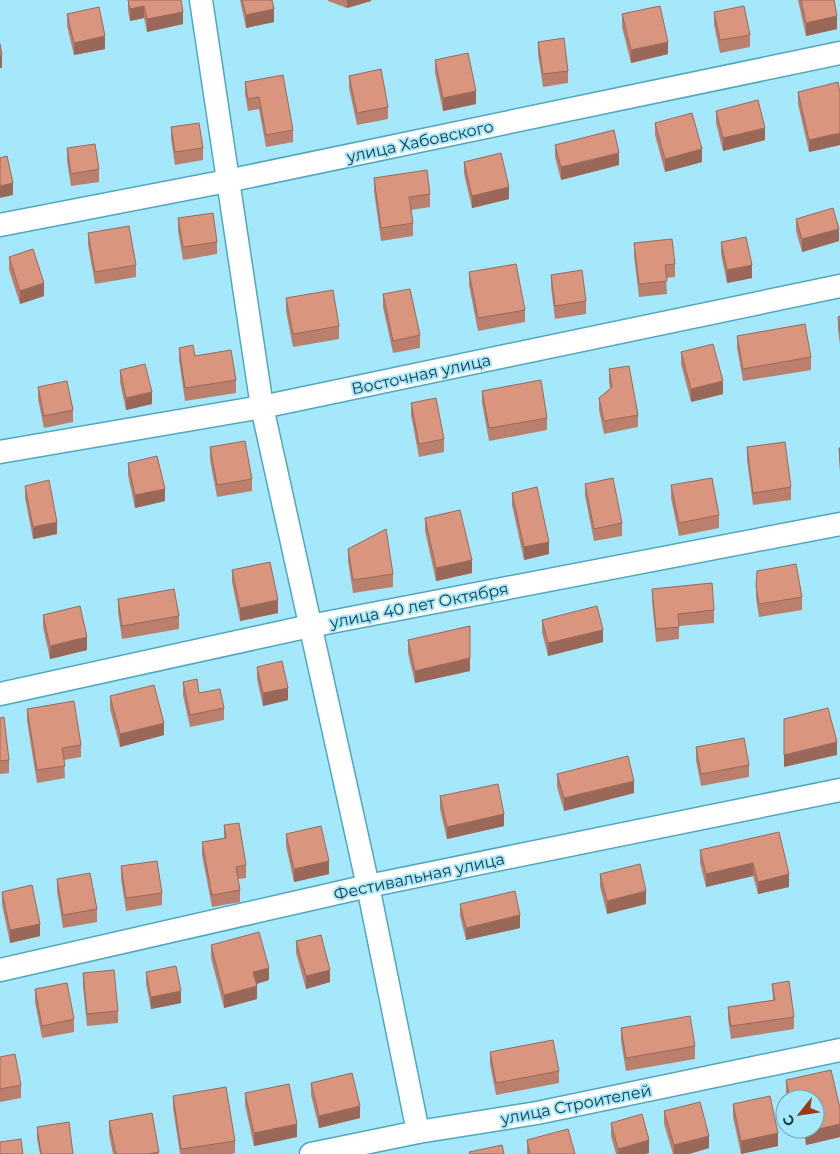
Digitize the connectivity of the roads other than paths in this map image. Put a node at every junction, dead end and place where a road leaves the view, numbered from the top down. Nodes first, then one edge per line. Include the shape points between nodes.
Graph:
1 (201, 0) edge
2 (840, 53) edge
3 (227, 181) junction
4 (0, 225) edge
5 (840, 286) edge
6 (262, 408) junction
7 (0, 452) edge
8 (840, 524) edge
9 (310, 626) junction
10 (0, 694) edge
11 (840, 790) edge
12 (368, 886) junction
13 (0, 970) edge
14 (840, 1050) edge
15 (418, 1132) junction
16 (311, 1154) edge

1 - 3 street
2 - 3 street, улица Хабовского
3 - 4 street, улица Хабовского
3 - 6 street
5 - 6 street, Восточная улица
6 - 7 street, Восточная улица
6 - 9 street
8 - 9 street, улица 40 лет Октября
9 - 10 street, улица 40 лет Октября
9 - 12 street
11 - 12 street, Фестивальная улица
12 - 13 street, Фестивальная улица
12 - 15 street
14 - 15 street, улица Строителей via 537,1113
15 - 16 street, улица Строителей

